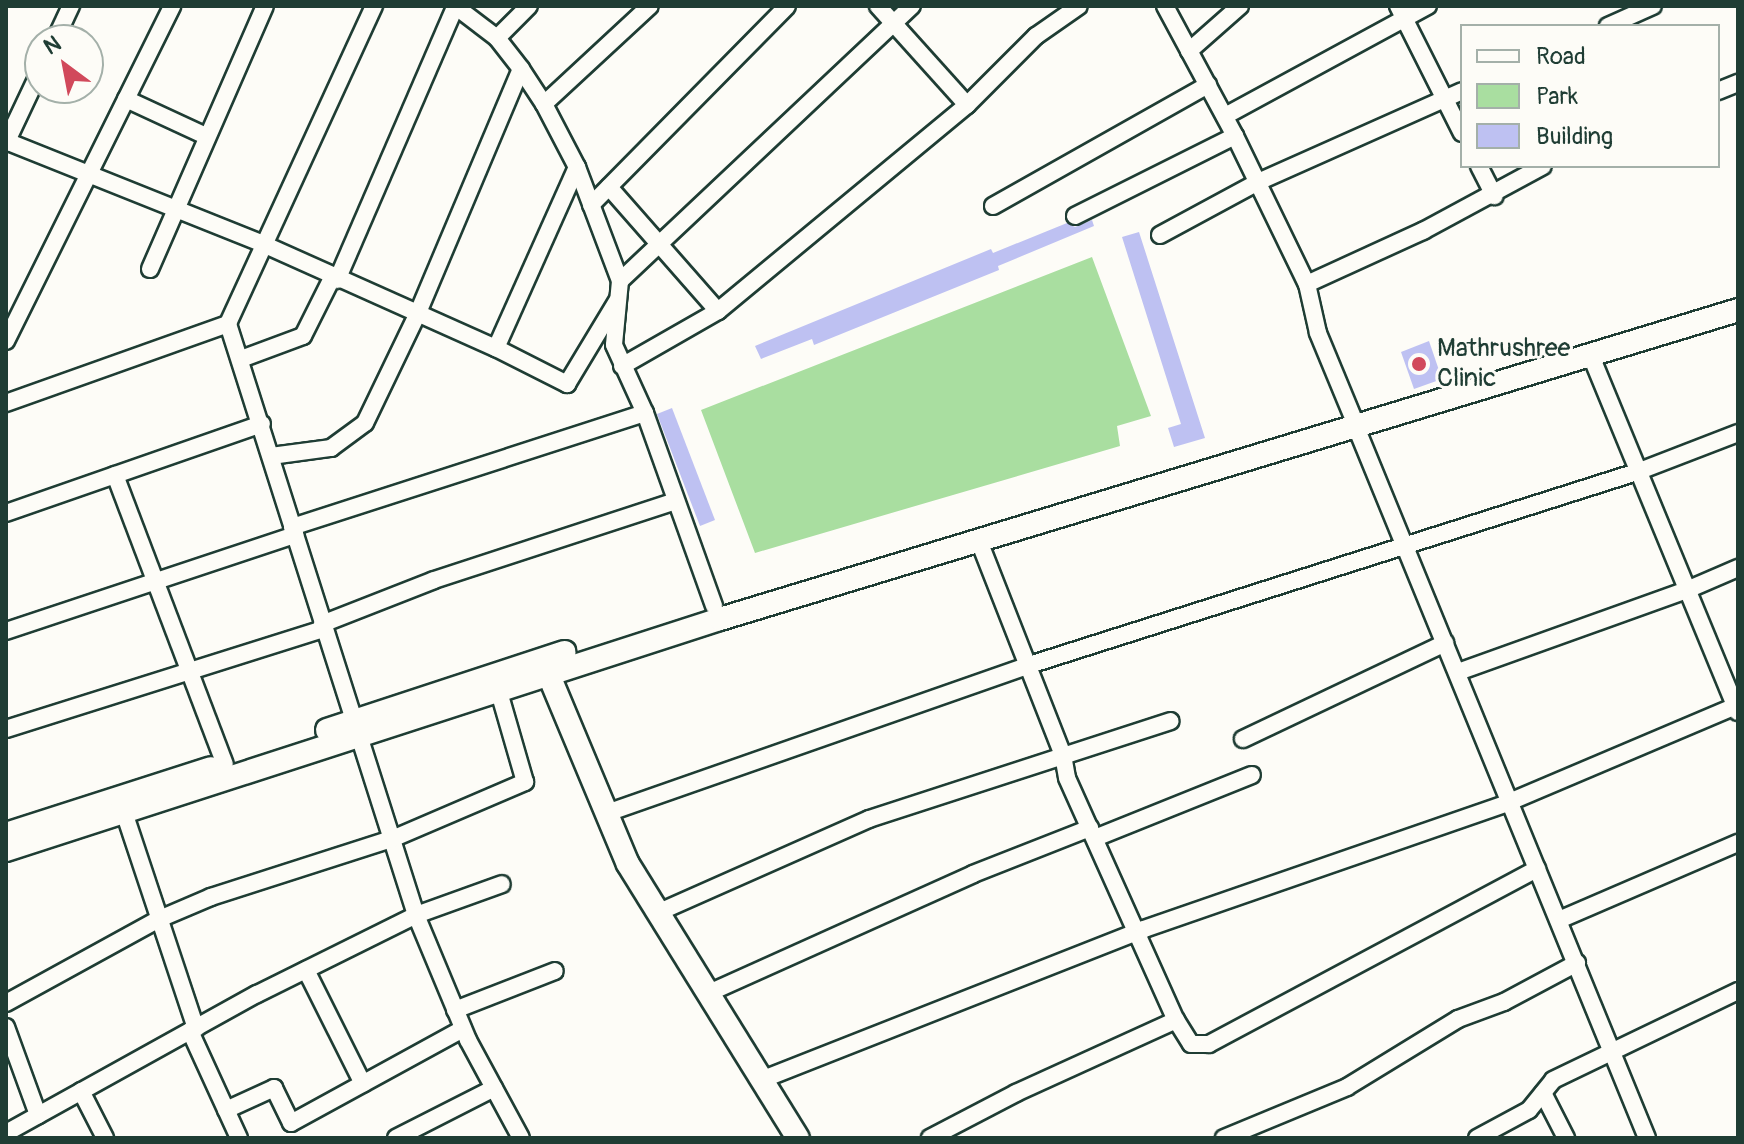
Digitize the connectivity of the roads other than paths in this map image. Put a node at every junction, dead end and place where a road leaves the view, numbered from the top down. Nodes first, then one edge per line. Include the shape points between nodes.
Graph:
1 (172, 6) edge
2 (265, 6) edge
3 (374, 6) edge
4 (455, 6) edge
5 (529, 6) edge
6 (650, 6) edge
7 (787, 6) edge
8 (878, 6) edge
9 (912, 6) edge
10 (1165, 6) edge
11 (1240, 6) edge
12 (1428, 6) edge
13 (1653, 6) edge
14 (1073, 8) edge
15 (1400, 11) edge
16 (892, 23) junction
17 (1612, 24) edge
18 (497, 38) junction
19 (1189, 51) junction
20 (521, 69) junction
21 (1208, 85) junction
22 (1460, 92) edge
23 (126, 99) junction
24 (1445, 99) junction
25 (24, 104) edge
26 (544, 104) junction
27 (967, 105) junction
28 (1225, 116) junction
29 (1460, 129) edge
30 (206, 136) junction
31 (1235, 136) junction
32 (6, 142) edge
33 (577, 167) junction
34 (1480, 168) edge
35 (1540, 168) edge
36 (87, 175) junction
37 (1258, 182) junction
38 (609, 187) junction
39 (1494, 196) junction
40 (591, 205) junction
41 (993, 206) dead end
42 (174, 207) junction
43 (1075, 216) dead end
44 (1160, 235) dead end
45 (660, 242) junction
46 (263, 244) junction
47 (150, 269) dead end
48 (334, 279) junction
49 (620, 281) junction
50 (1307, 284) junction
51 (1738, 296) edge
52 (617, 301) junction
53 (1738, 310) edge
54 (718, 311) junction
55 (417, 315) junction
56 (228, 324) junction
57 (6, 341) edge
58 (496, 348) junction
59 (1591, 356) junction
60 (241, 359) junction
61 (622, 366) junction
62 (6, 403) edge
63 (645, 413) junction
64 (1354, 421) junction
65 (262, 424) junction
66 (1738, 433) edge
67 (271, 456) junction
68 (1637, 472) junction
69 (115, 475) junction
70 (675, 501) junction
71 (6, 513) edge
72 (294, 531) junction
73 (979, 541) junction
74 (1405, 547) junction
75 (1738, 568) edge
76 (156, 581) junction
77 (1687, 590) junction
78 (714, 606) junction
79 (323, 626) junction
80 (6, 631) edge
81 (1445, 643) junction
82 (1026, 666) junction
83 (190, 669) junction
84 (1458, 672) junction
85 (548, 673) junction
86 (499, 692) junction
87 (1737, 708) edge
88 (1170, 721) dead end
89 (358, 728) junction
90 (6, 729) edge
91 (1243, 739) dead end
92 (1063, 755) junction
93 (225, 764) junction
94 (1252, 775) dead end
95 (1507, 803) junction
96 (124, 812) junction
97 (607, 813) junction
98 (1093, 833) junction
99 (6, 834) edge
100 (392, 839) junction
101 (1738, 843) edge
102 (6, 850) edge
103 (1537, 869) junction
104 (502, 884) dead end
105 (657, 913) junction
106 (416, 915) junction
107 (157, 920) junction
108 (1559, 920) junction
109 (1136, 932) junction
110 (1577, 963) junction
111 (306, 970) junction
112 (555, 971) dead end
113 (1738, 991) edge
114 (711, 992) junction
115 (6, 1003) edge
116 (455, 1010) junction
117 (1176, 1020) junction
118 (6, 1027) edge
119 (193, 1029) junction
120 (463, 1029) junction
121 (1613, 1053) junction
122 (761, 1080) junction
123 (363, 1084) junction
124 (494, 1088) junction
125 (81, 1091) junction
126 (1543, 1093) junction
127 (226, 1110) junction
128 (38, 1115) junction
129 (6, 1133) edge
130 (105, 1138) edge
131 (239, 1138) edge
132 (396, 1138) edge
133 (521, 1138) edge
134 (798, 1138) edge
135 (930, 1138) edge
136 (1224, 1138) edge
137 (1477, 1138) edge
138 (1566, 1138) edge
139 (1647, 1138) edge

1 - 23 street
2 - 30 street
3 - 46 street
4 - 18 street
4 - 48 street
5 - 18 street
6 - 26 street
7 - 38 street
8 - 16 street
9 - 16 street
10 - 19 street
11 - 19 street
12 - 15 street
13 - 17 street
14 - 27 street via 1036,36
15 - 24 street
15 - 28 street
16 - 27 street
16 - 45 street
18 - 20 street
19 - 21 street
20 - 26 street
20 - 55 street
21 - 28 street
21 - 41 street
22 - 24 street
23 - 30 street
23 - 36 street
24 - 29 street
24 - 37 street
25 - 32 street
26 - 33 street
27 - 54 street
28 - 31 street
30 - 42 street
31 - 37 street
31 - 43 street
32 - 36 street
33 - 40 street
33 - 58 street
34 - 39 street
35 - 39 street
36 - 42 street
36 - 57 street
37 - 44 street
37 - 50 street
38 - 40 street
38 - 45 street
39 - 50 street
40 - 49 street
42 - 46 street
42 - 47 street
45 - 49 street
45 - 54 street
46 - 48 street
46 - 56 street
48 - 55 street
48 - 60 street via 303,336
49 - 52 street
50 - 64 street via 1318,333
51 - 64 main road
52 - 58 street via 567,384
52 - 61 street via 614,345
53 - 59 main road
54 - 61 street
55 - 58 street
55 - 67 street via 365,423 331,448
56 - 60 street
56 - 62 street
59 - 64 main road
59 - 68 street
60 - 65 street
61 - 63 street
63 - 70 street
63 - 72 street
64 - 73 main road
64 - 74 street
64 - 78 main road
65 - 67 street
65 - 69 street
66 - 68 street
67 - 72 street
68 - 74 street
68 - 77 street
69 - 71 street
69 - 76 street
70 - 78 street
70 - 79 street via 434,580
72 - 76 street
72 - 79 street
73 - 82 street
73 - 85 main road
74 - 81 street
74 - 82 street
75 - 77 street
76 - 80 street
76 - 83 street
77 - 84 street
77 - 87 street
78 - 89 main road
79 - 83 street
79 - 89 street
81 - 84 street
81 - 91 street
82 - 92 street
82 - 97 street
83 - 90 street
83 - 93 street
84 - 95 street
85 - 86 main road
85 - 97 main road
86 - 89 main road
86 - 100 street via 525,782
87 - 95 street
88 - 92 street
89 - 93 main road
89 - 96 main road
89 - 100 street
92 - 98 street via 1067,778
92 - 105 street via 869,819
93 - 99 main road
94 - 98 street
95 - 103 street
95 - 109 street
96 - 102 main road
96 - 107 street
97 - 105 main road via 628,864
98 - 109 street
98 - 114 street via 973,874
100 - 106 street
100 - 107 street via 211,897
101 - 108 street
103 - 108 street
103 - 117 street via 1209,1044 1191,1044
104 - 106 street
105 - 114 main road
106 - 111 street
106 - 116 street
107 - 115 street
107 - 119 street
108 - 110 street
109 - 117 street
109 - 122 street
110 - 121 street
110 - 136 street via 1504,1002 1458,1019 1347,1087
111 - 119 street
111 - 123 street
112 - 116 street
113 - 121 street
114 - 122 main road
116 - 120 street
117 - 135 street
118 - 128 street
119 - 125 street
119 - 127 street
120 - 123 street
120 - 124 street
121 - 126 street via 1553,1080
121 - 139 street
122 - 134 main road
123 - 127 street via 291,1123 274,1088
124 - 132 street
124 - 133 street
125 - 128 street
125 - 130 street
126 - 137 street via 1529,1110
126 - 138 street
127 - 131 street
128 - 129 street

